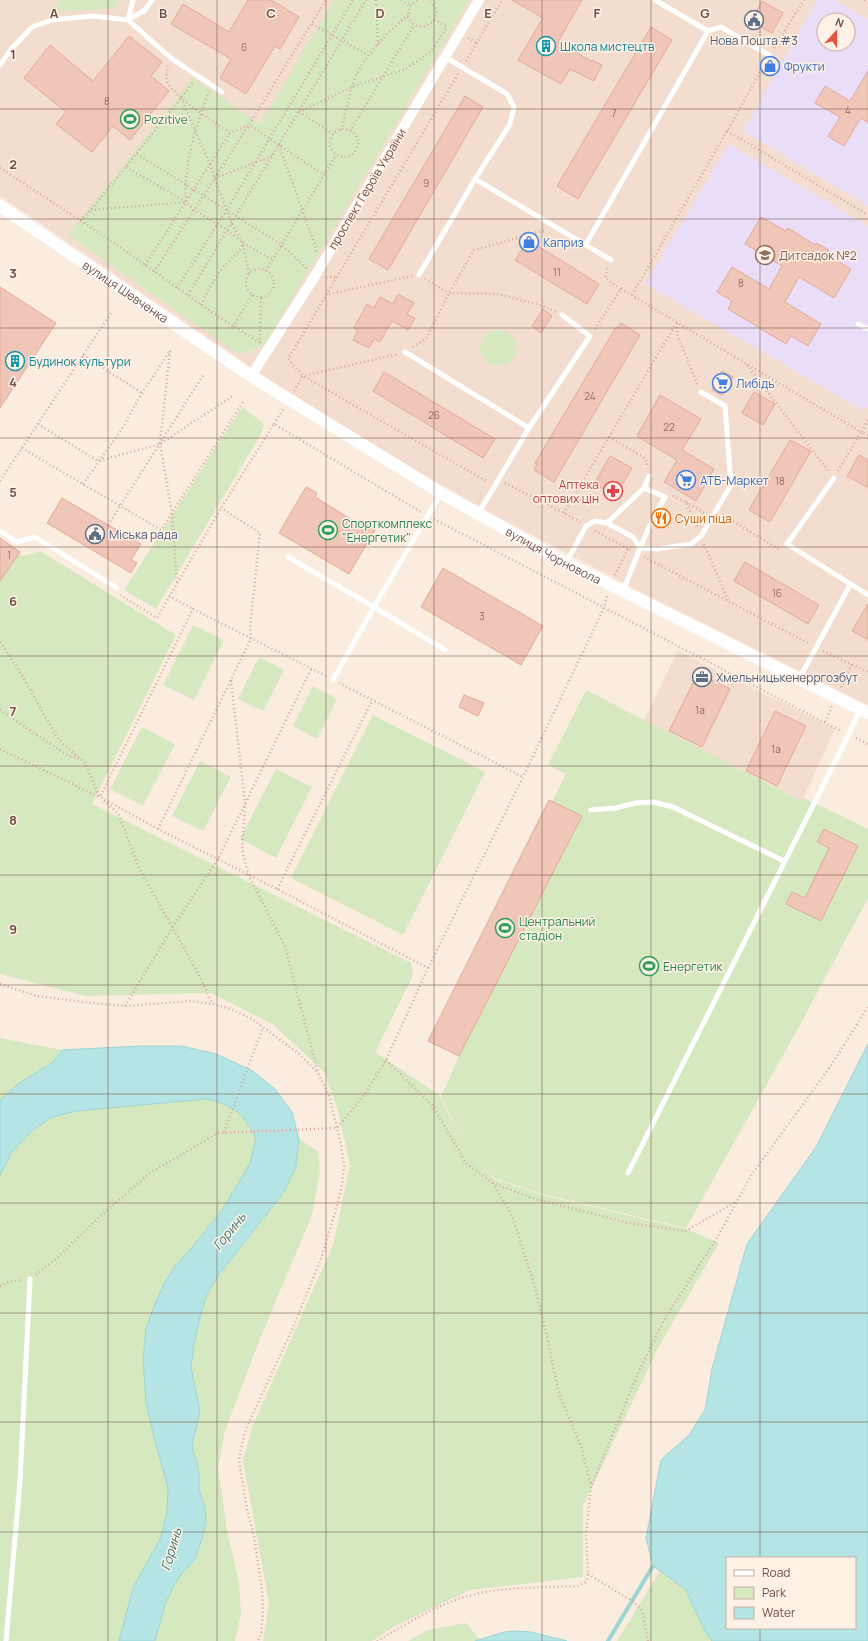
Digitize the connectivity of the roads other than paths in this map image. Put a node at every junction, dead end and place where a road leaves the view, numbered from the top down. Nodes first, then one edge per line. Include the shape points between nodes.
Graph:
1 (133, 0) edge
2 (152, 0) edge
3 (479, 0) edge
4 (655, 0) edge
5 (669, 0) edge
6 (665, 6) junction
7 (128, 20) junction
8 (708, 31) junction
9 (770, 55) road end
10 (445, 57) junction
11 (0, 65) edge
12 (222, 92) dead end
13 (475, 179) junction
14 (0, 206) edge
15 (586, 244) junction
16 (611, 260) road end
17 (419, 275) road end
18 (562, 315) road end
19 (858, 324) dead end
20 (868, 329) edge
21 (405, 352) road end
22 (251, 376) junction
23 (701, 392) road end
24 (529, 428) junction
25 (649, 476) road end
26 (834, 478) road end
27 (644, 488) junction
28 (441, 493) junction
29 (478, 515) junction
30 (607, 523) junction
31 (0, 531) edge
32 (640, 548) junction
33 (288, 557) dead end
34 (566, 563) junction
35 (850, 585) junction
36 (117, 588) dead end
37 (623, 591) junction
38 (868, 595) edge
39 (374, 607) junction
40 (445, 650) dead end
41 (333, 680) road end
42 (799, 680) junction
43 (864, 711) edge
44 (591, 810) dead end
45 (784, 861) junction
46 (628, 1173) dead end
47 (30, 1279) road end
48 (6, 1641) edge

1 - 7 lane
2 - 7 lane via 145,10
3 - 10 street, проспект Героїв України
4 - 6 lane
5 - 6 lane
6 - 8 lane
7 - 11 lane via 93,16 52,20 39,24 32,27
7 - 12 lane via 172,59
8 - 9 lane via 722,27
8 - 15 lane
10 - 13 lane via 507,94 514,107 510,124
10 - 22 street, проспект Героїв України via 315,276
13 - 15 lane
13 - 17 lane
14 - 22 street, вулиця Шевченка
15 - 16 lane
18 - 24 lane via 590,336
19 - 20 lane
21 - 24 lane
22 - 28 street, вулиця Чорновола
23 - 32 lane via 725,406 732,484 701,536 690,544 657,549
24 - 29 lane
25 - 27 lane
26 - 35 lane via 787,544
27 - 30 lane
27 - 32 lane via 665,497
28 - 29 street, вулиця Чорновола
28 - 39 lane
29 - 34 street, вулиця Чорновола
30 - 32 lane via 633,537
30 - 34 lane via 595,521 586,526
31 - 36 lane via 16,542 35,537
32 - 37 lane
33 - 39 lane
34 - 37 street, вулиця Чорновола
35 - 38 lane
35 - 42 lane
37 - 42 street, вулиця Чорновола
39 - 40 lane
39 - 41 lane
42 - 43 street, вулиця Чорновола
43 - 45 lane via 848,734
44 - 45 lane via 653,802 673,807
45 - 46 lane
47 - 48 lane via 20,1480

